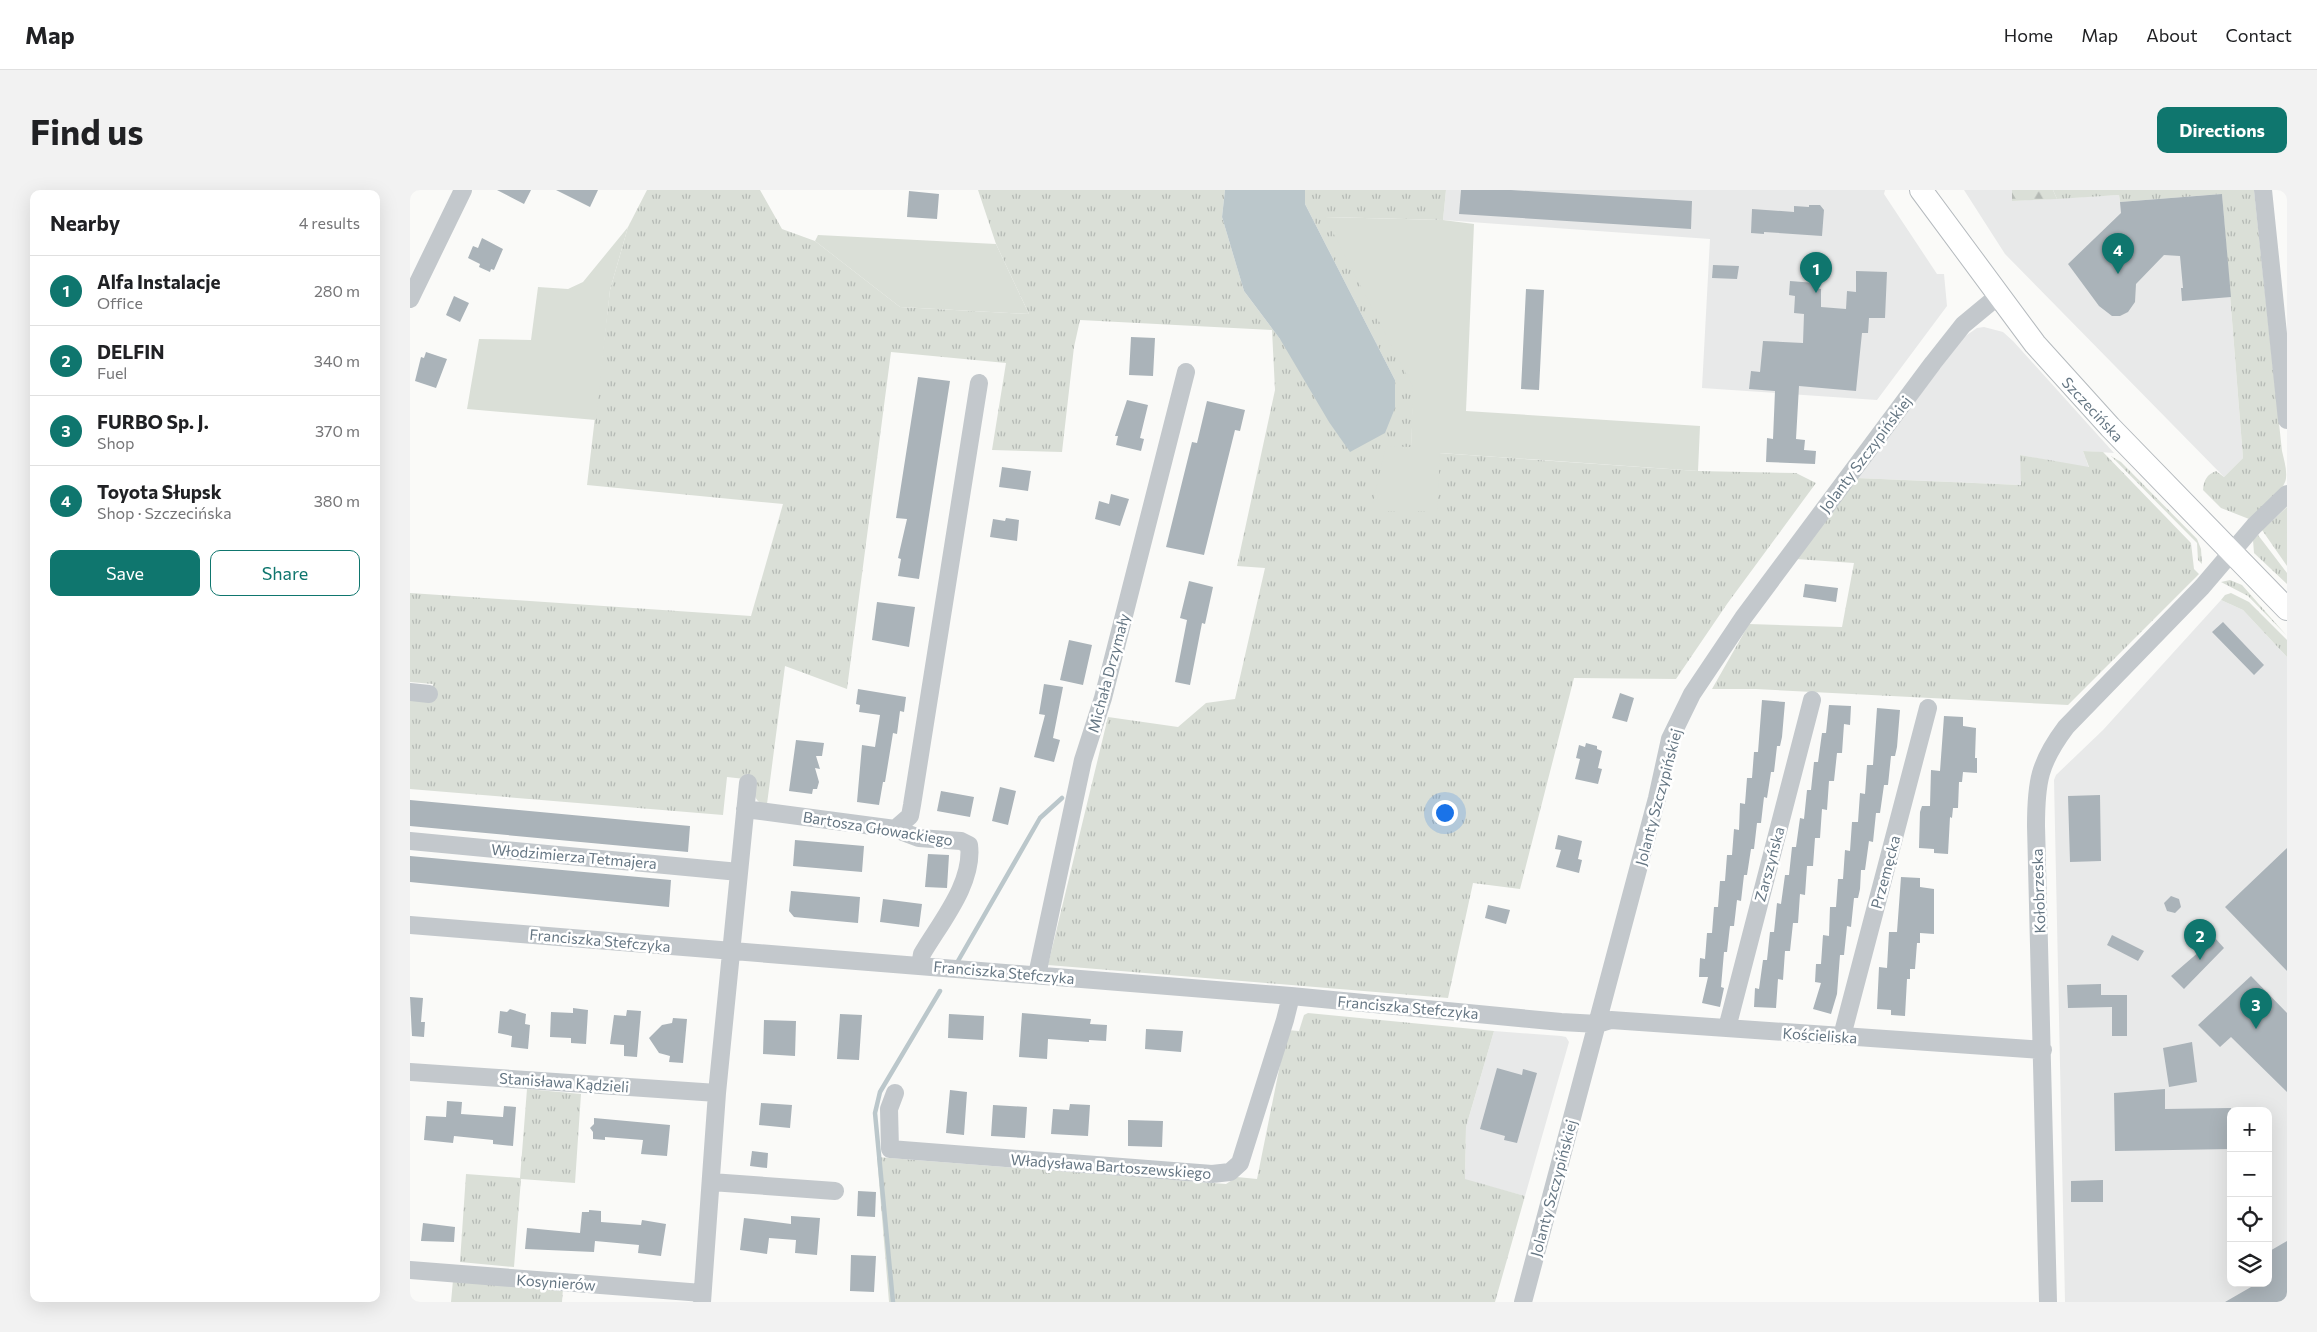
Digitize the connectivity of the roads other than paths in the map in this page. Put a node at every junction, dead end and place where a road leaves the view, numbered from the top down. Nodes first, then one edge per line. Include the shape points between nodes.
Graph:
1 (463, 190) edge
2 (1921, 190) edge
3 (2263, 190) edge
4 (1998, 296) junction
5 (2280, 296) edge
6 (410, 299) edge
7 (2282, 314) edge
8 (1186, 372) dead end
9 (978, 383) dead end
10 (2287, 420) edge
11 (2287, 494) edge
12 (2232, 554) junction
13 (2287, 609) edge
14 (410, 692) edge
15 (429, 694) dead end
16 (1812, 700) dead end
17 (1928, 708) dead end
18 (748, 783) dead end
19 (745, 808) junction
20 (896, 829) junction
21 (410, 840) edge
22 (739, 872) junction
23 (410, 925) edge
24 (731, 951) junction
25 (920, 966) junction
26 (1037, 975) junction
27 (1291, 996) junction
28 (1598, 1024) junction
29 (1726, 1028) junction
30 (1842, 1036) junction
31 (2043, 1050) junction
32 (410, 1072) edge
33 (717, 1093) junction
34 (895, 1093) dead end
35 (711, 1182) junction
36 (835, 1191) dead end
37 (410, 1270) edge
38 (702, 1297) edge
39 (1523, 1302) edge
40 (2048, 1302) edge

1 - 6 street
2 - 4 main road, Szczecińska
3 - 5 street
4 - 12 main road, Szczecińska via 2075,390
4 - 28 street, Jolanty Szczypińskiej via 1963,325 1933,362 1743,618 1684,709 1670,739
5 - 7 street
7 - 10 street
8 - 26 street, Michała Drzymały via 1103,698 1083,760
9 - 20 street via 910,816
11 - 12 street, Kołobrzeska via 2254,526
12 - 13 main road, Szczecińska
12 - 31 street, Kołobrzeska via 2066,727 2051,747 2039,775 2036,826
14 - 15 street
16 - 29 street, Zarszyńska
17 - 30 street, Przemęcka
18 - 19 street
19 - 20 street, Bartosza Głowackiego
19 - 22 street
20 - 25 street, Bartosza Głowackiego via 919,838 961,841 969,845 964,881 922,954
21 - 22 street, Włodzimierza Tetmajera
22 - 24 street
23 - 24 street, Franciszka Stefczyka
24 - 25 street, Franciszka Stefczyka
24 - 33 street, Kosynierów
25 - 26 street, Franciszka Stefczyka
26 - 27 street, Franciszka Stefczyka
27 - 28 street, Franciszka Stefczyka
27 - 34 street, Władysława Bartoszewskiego via 1240,1163 1230,1172 1212,1174 890,1149 889,1109
28 - 29 street, Kościeliska via 1611,1020
28 - 39 street, Jolanty Szczypińskiej
29 - 30 street, Kościeliska
30 - 31 street, Kościeliska
31 - 40 street, Kołobrzeska
32 - 33 street, Stanisława Kądzieli
33 - 35 street, Kosynierów
35 - 36 street
35 - 38 street, Kosynierów
37 - 38 street, Kosynierów

